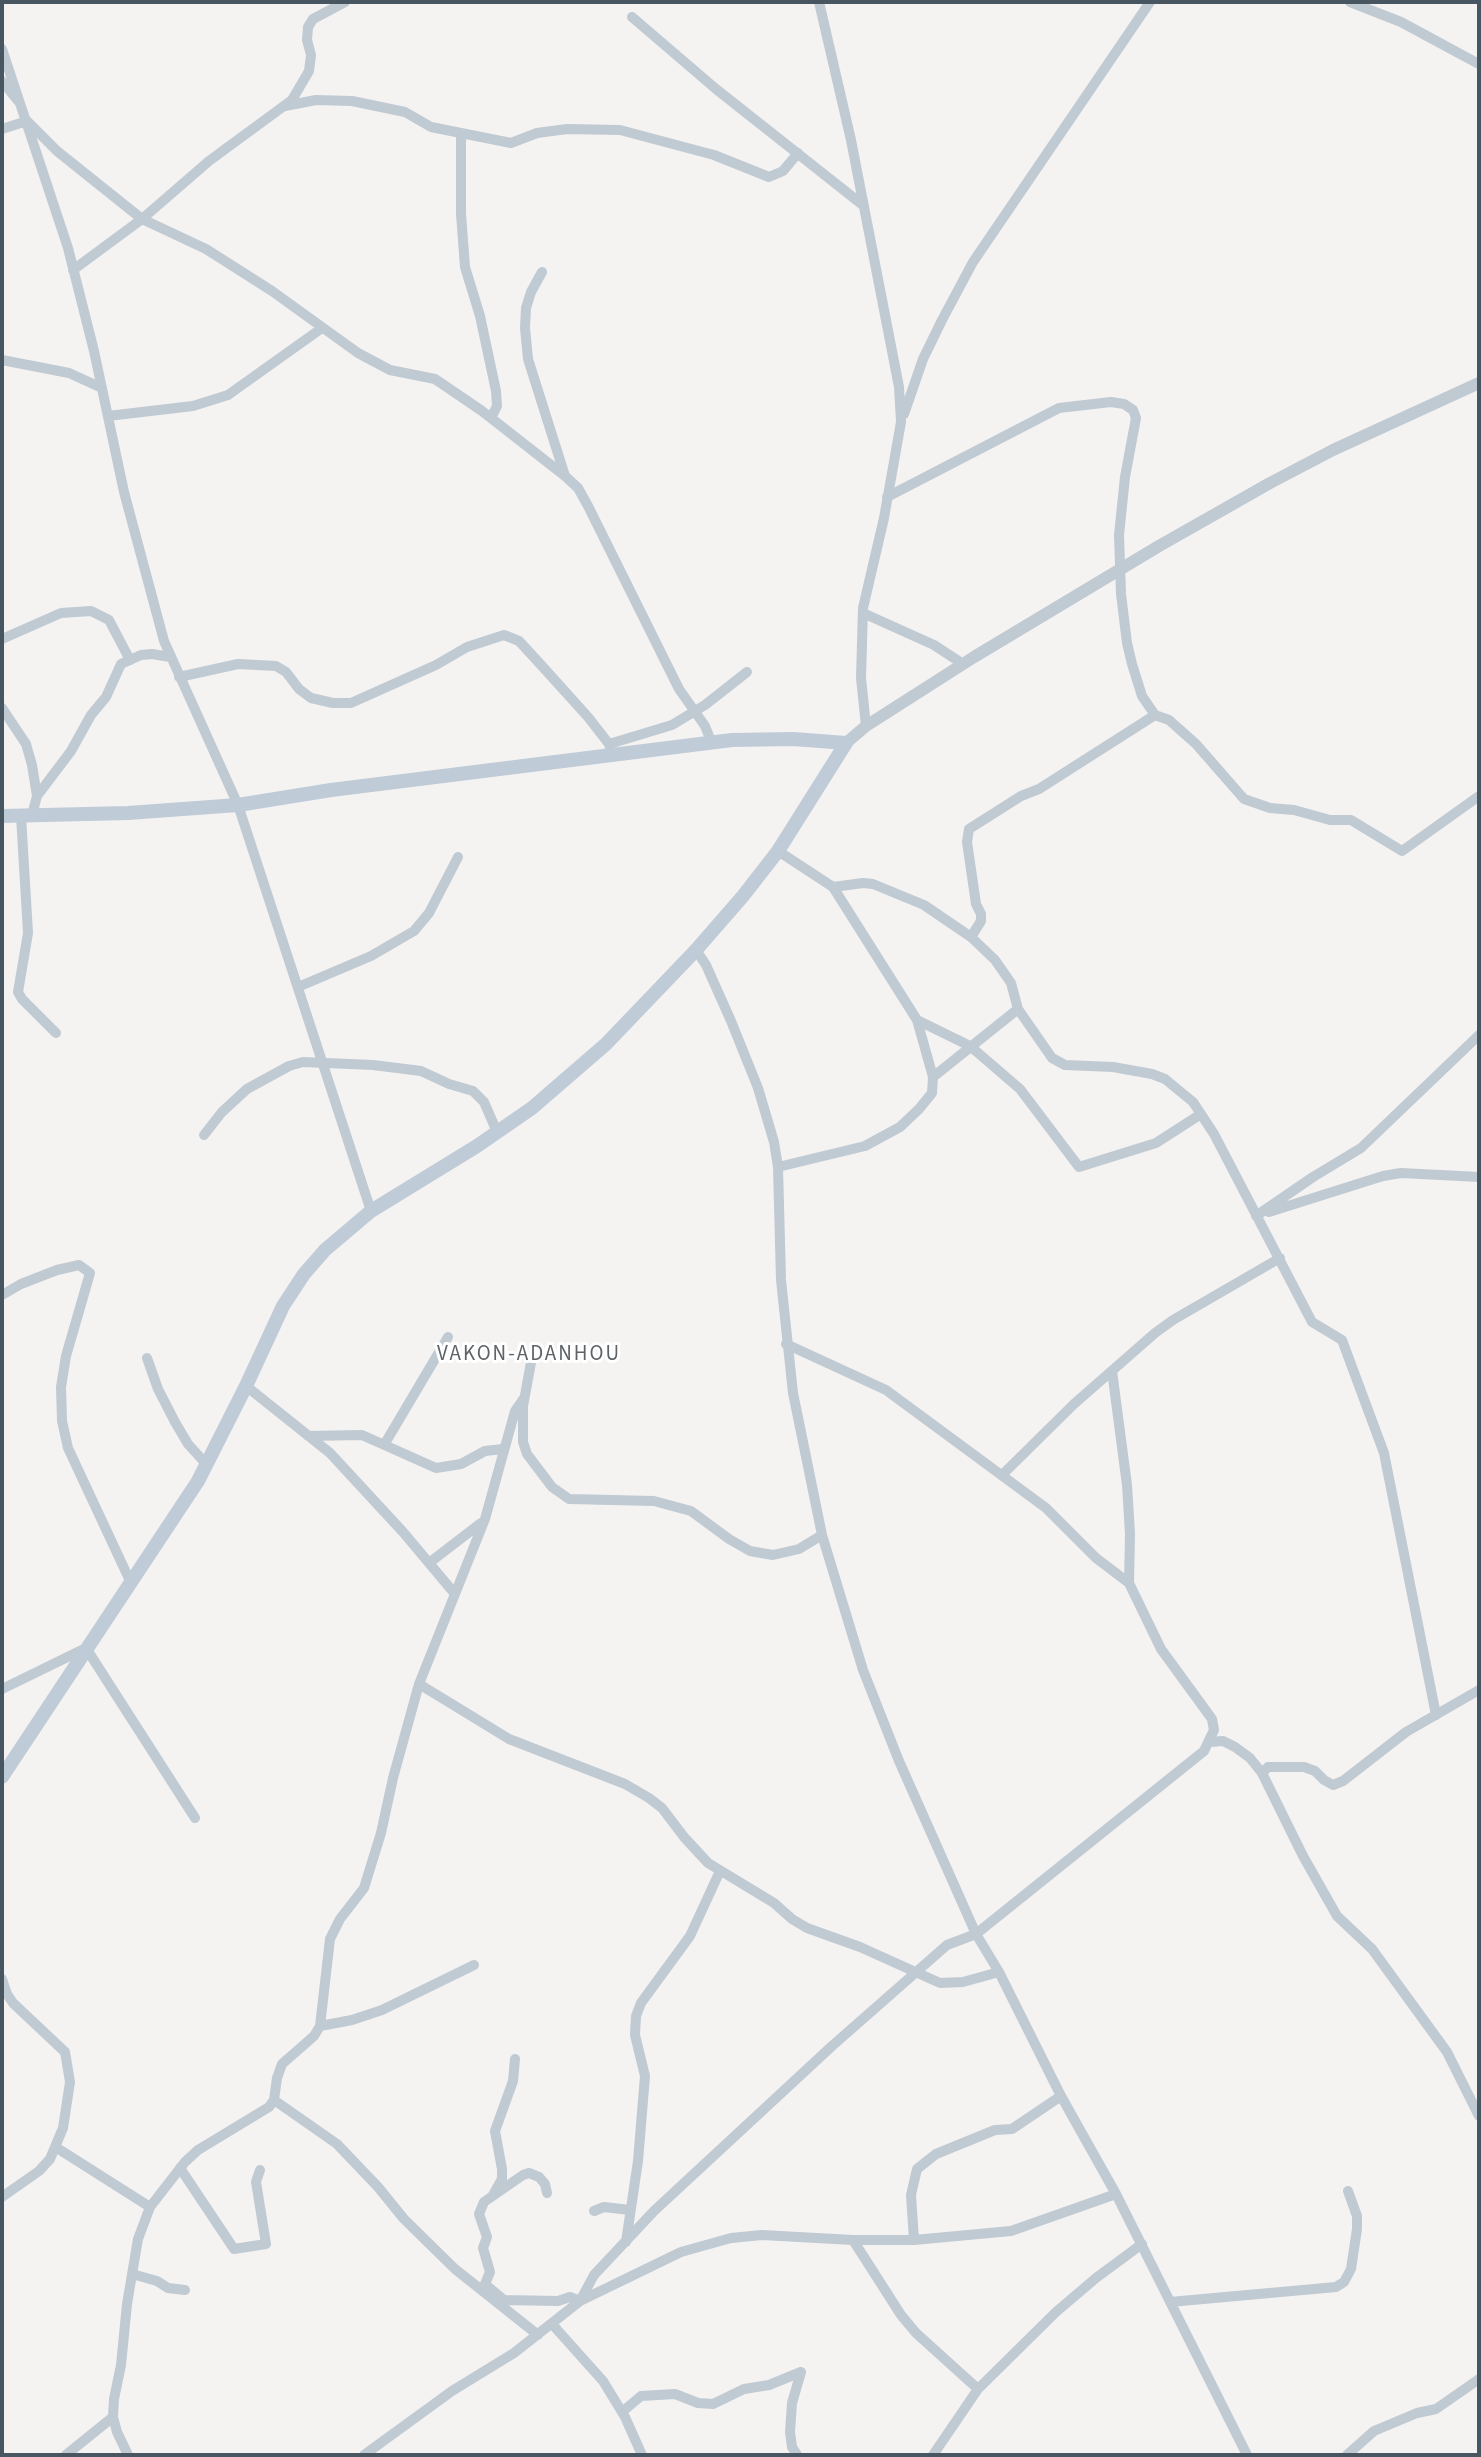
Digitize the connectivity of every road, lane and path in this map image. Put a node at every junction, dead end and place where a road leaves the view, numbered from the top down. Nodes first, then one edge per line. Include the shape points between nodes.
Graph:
1 (345, 2) edge
2 (820, 2) edge
3 (1150, 2) edge
4 (1350, 2) edge
5 (632, 17) dead end
6 (2, 49) edge
7 (1479, 64) edge
8 (2, 81) edge
9 (285, 106) junction
10 (23, 107) junction
11 (27, 121) junction
12 (2, 129) edge
13 (461, 134) junction
14 (798, 153) junction
15 (864, 206) junction
16 (142, 219) junction
17 (74, 270) junction
18 (542, 272) dead end
19 (322, 328) junction
20 (2, 360) edge
21 (1479, 383) edge
22 (102, 387) junction
23 (108, 416) junction
24 (491, 418) junction
25 (901, 422) junction
26 (565, 476) junction
27 (887, 497) junction
28 (1121, 569) junction
29 (863, 613) junction
30 (2, 639) edge
31 (170, 657) junction
32 (130, 660) junction
33 (963, 664) junction
34 (747, 672) dead end
35 (178, 677) junction
36 (2, 708) edge
37 (694, 711) junction
38 (1156, 715) junction
39 (866, 726) junction
40 (710, 741) junction
41 (846, 743) junction
42 (610, 749) junction
43 (37, 796) junction
44 (1479, 796) edge
45 (237, 805) junction
46 (27, 815) junction
47 (2, 816) edge
48 (778, 851) junction
49 (458, 857) dead end
50 (833, 887) junction
51 (971, 937) junction
52 (696, 950) junction
53 (298, 986) junction
54 (1018, 1009) junction
55 (917, 1020) junction
56 (56, 1033) dead end
57 (1479, 1035) edge
58 (970, 1046) junction
59 (324, 1064) junction
60 (933, 1077) junction
61 (1201, 1114) junction
62 (497, 1132) junction
63 (204, 1135) dead end
64 (778, 1167) junction
65 (1479, 1177) edge
66 (371, 1211) junction
67 (1256, 1216) junction
68 (1280, 1258) junction
69 (2, 1295) edge
70 (448, 1337) dead end
71 (786, 1344) junction
72 (532, 1357) dead end
73 (147, 1358) dead end
74 (1112, 1371) junction
75 (246, 1386) junction
76 (524, 1398) junction
77 (308, 1436) junction
78 (384, 1446) junction
79 (503, 1449) junction
80 (206, 1465) junction
81 (1002, 1475) junction
82 (485, 1519) junction
83 (822, 1535) junction
84 (429, 1563) junction
85 (131, 1583) junction
86 (1129, 1583) junction
87 (455, 1594) junction
88 (86, 1648) junction
89 (419, 1684) junction
90 (2, 1689) edge
91 (1479, 1690) edge
92 (1436, 1714) junction
93 (1210, 1742) junction
94 (1262, 1773) junction
95 (2, 1777) edge
96 (195, 1818) dead end
97 (720, 1871) junction
98 (976, 1934) junction
99 (474, 1965) dead end
100 (918, 1971) junction
101 (999, 1972) junction
102 (2, 1979) edge
103 (4, 1993) edge
104 (320, 2026) junction
105 (515, 2059) dead end
106 (1061, 2096) junction
107 (274, 2100) junction
108 (1479, 2116) edge
109 (57, 2148) junction
110 (180, 2168) junction
111 (260, 2170) dead end
112 (1348, 2191) dead end
113 (547, 2193) dead end
114 (1116, 2194) junction
115 (492, 2195) junction
116 (2, 2197) edge
117 (150, 2207) junction
118 (630, 2210) junction
119 (594, 2211) dead end
120 (853, 2239) junction
121 (914, 2240) junction
122 (625, 2242) junction
123 (1142, 2244) junction
124 (132, 2274) junction
125 (185, 2291) dead end
126 (580, 2301) junction
127 (1170, 2302) junction
128 (552, 2324) junction
129 (538, 2335) junction
130 (1479, 2379) edge
131 (978, 2389) junction
132 (622, 2412) junction
133 (113, 2417) junction
134 (66, 2455) edge
135 (128, 2455) edge
136 (364, 2455) edge
137 (642, 2455) edge
138 (797, 2455) edge
139 (933, 2455) edge
140 (1247, 2455) edge
141 (1347, 2455) edge

1 - 9 street via 313,19 308,27 309,71
2 - 15 street
3 - 25 street via 973,262 923,359
4 - 7 street via 1401,22
5 - 14 street
6 - 10 street
8 - 10 street
9 - 13 street via 316,100 352,101 405,113 431,127
9 - 16 street via 177,186
10 - 11 street
11 - 12 street
11 - 16 street
11 - 17 street
13 - 14 street via 511,143 567,129 620,130 715,155 769,177 783,171
13 - 24 street via 465,267 496,391 497,406
14 - 15 street
15 - 25 street via 895,353
16 - 17 street
16 - 19 street via 206,248
17 - 22 street
18 - 26 street via 526,308 528,359
19 - 23 street via 228,395 193,406
19 - 24 street via 390,370 435,379
20 - 22 street via 69,373
21 - 28 street via 1333,450
22 - 23 street
23 - 31 street via 127,504
24 - 26 street
25 - 27 street
26 - 37 street via 588,506 679,690
27 - 28 street via 1059,408 1124,404 1136,418 1119,535
27 - 29 street
28 - 33 street
28 - 38 street via 1127,643 1142,696
29 - 33 street via 934,645
29 - 39 street via 860,678
30 - 32 street via 61,612 91,611 109,620
31 - 32 street via 152,654
31 - 35 street
32 - 43 street via 121,664 106,696
33 - 39 street
34 - 37 street
35 - 42 street via 237,664 276,666 312,698 351,703 467,646 504,635 519,641 588,717
35 - 45 street
36 - 43 street via 26,744
37 - 40 street
37 - 42 street
38 - 44 street via 1169,720 1196,744 1244,799 1330,820 1351,820 1402,851
38 - 51 street via 969,829 967,842 981,914
39 - 41 street
40 - 41 main road
40 - 42 main road
41 - 48 main road
42 - 45 main road
43 - 46 street
45 - 46 main road
45 - 53 street
46 - 47 main road
46 - 56 street via 28,933 18,992
48 - 50 street
48 - 52 main road
49 - 53 street via 429,913 414,930 371,956
50 - 51 street via 873,884 924,905
50 - 55 street
51 - 54 street via 1011,983
52 - 62 main road via 606,1044
52 - 64 street via 758,1088
53 - 59 street
54 - 58 street
54 - 61 street via 1058,1062 1153,1074 1175,1086
55 - 58 street
55 - 60 street
57 - 67 street via 1361,1149
58 - 60 street
58 - 61 street via 1020,1089 1079,1167 1156,1143
59 - 62 street via 421,1071 473,1091 484,1102
59 - 63 street via 303,1062 257,1083 222,1112
59 - 66 street
60 - 64 street via 932,1093 900,1127 865,1146
61 - 67 street
62 - 66 main road
64 - 71 street
65 - 67 street via 1383,1176
66 - 75 main road via 304,1274 283,1306
67 - 68 street
68 - 74 street via 1172,1320
68 - 92 street via 1312,1322 1342,1340 1384,1453
69 - 85 street via 57,1270 79,1265 90,1273 66,1356 62,1421 68,1448
70 - 78 street
71 - 81 street via 886,1390
71 - 83 street
72 - 76 street
73 - 80 street via 175,1422
74 - 81 street
74 - 86 street via 1127,1485
75 - 77 street
75 - 80 main road
76 - 79 street
76 - 83 street via 527,1454 552,1487 569,1499 654,1501 691,1511 750,1551 773,1555 799,1549
77 - 78 street via 362,1435
77 - 84 street via 330,1453
78 - 79 street via 436,1468
79 - 82 street
80 - 85 main road
81 - 86 street
82 - 84 street
82 - 87 street
83 - 98 street via 863,1670
84 - 87 street
85 - 88 main road
86 - 93 street via 1161,1649 1212,1719
87 - 89 street
88 - 90 street
88 - 95 main road
88 - 96 street
89 - 97 street via 509,1739 625,1784 649,1798
89 - 104 street via 364,1888 330,1939
91 - 92 street
92 - 94 street via 1333,1785 1304,1767 1268,1767
93 - 94 street via 1223,1741 1235,1747
93 - 98 street via 1204,1752
94 - 108 street via 1337,1916 1372,1949 1447,2052
97 - 100 street via 807,1928
97 - 118 street via 690,1936 641,2003 636,2017 635,2035 645,2076
98 - 100 street via 947,1945
98 - 101 street
99 - 104 street via 382,2010
100 - 101 street via 940,1983
100 - 122 street
101 - 106 street
102 - 103 street
103 - 109 street via 60,2045 68,2060 68,2104
104 - 107 street via 282,2064
105 - 115 street via 513,2081 495,2131 502,2179
106 - 114 street
106 - 121 street via 1012,2129 995,2130 936,2154 917,2169 911,2195
107 - 110 street via 198,2150
107 - 129 street via 337,2144 455,2269
109 - 116 street via 38,2171
109 - 117 street
110 - 111 street via 234,2249 266,2244 256,2182
110 - 117 street
112 - 127 street via 1357,2229 1351,2269 1336,2287
113 - 115 street via 545,2183 529,2173
114 - 121 street via 1011,2231
114 - 123 street
115 - 126 street via 479,2214 487,2237 483,2248 490,2272 485,2284 504,2300 570,2297
117 - 124 street
118 - 119 street via 604,2207
118 - 122 street
120 - 121 street
120 - 126 street via 731,2238 681,2252
120 - 131 street via 901,2315
122 - 126 street via 594,2275
123 - 127 street
123 - 131 street via 1056,2312
124 - 125 street
124 - 133 street
126 - 128 street
127 - 140 street
128 - 129 street
128 - 132 street via 603,2381
129 - 136 street
130 - 141 street via 1436,2409 1374,2431
131 - 139 street
132 - 137 street
132 - 138 street via 641,2396 675,2394 713,2404 744,2389 801,2372 790,2432
133 - 134 street
133 - 135 street

